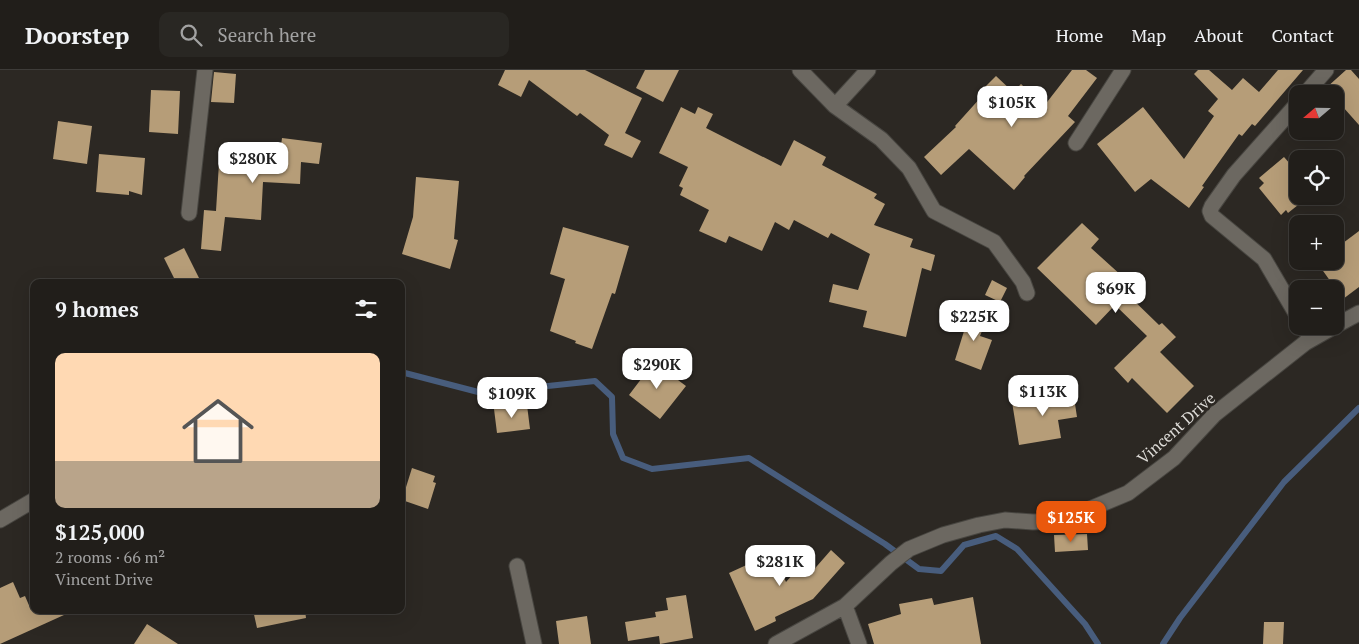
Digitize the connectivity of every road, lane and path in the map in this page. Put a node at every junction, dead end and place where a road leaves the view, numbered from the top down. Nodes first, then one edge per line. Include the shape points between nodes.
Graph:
1 (205, 70) edge
2 (800, 70) edge
3 (868, 70) edge
4 (1122, 70) edge
5 (1326, 70) edge
6 (1314, 85) edge
7 (835, 106) junction
8 (1289, 113) edge
9 (1076, 143) dead end
10 (189, 213) dead end
11 (1027, 294) dead end
12 (1289, 302) edge
13 (1359, 313) edge
14 (1344, 321) edge
15 (1305, 335) edge
16 (30, 502) edge
17 (0, 520) edge
18 (517, 566) dead end
19 (845, 606) junction
20 (534, 644) edge
21 (776, 644) edge
22 (859, 644) edge

1 - 10 street
2 - 7 street
3 - 7 street
4 - 9 street
5 - 6 street
7 - 11 street via 881,139 909,168 934,211 994,242 1023,282
8 - 12 street via 1234,175 1210,211 1264,259
13 - 14 street, Vincent Drive
15 - 19 street, Vincent Drive via 1215,414 1174,458 1128,493 1054,521 1005,520 979,524 909,548
16 - 17 street
18 - 20 street
19 - 21 street
19 - 22 street

